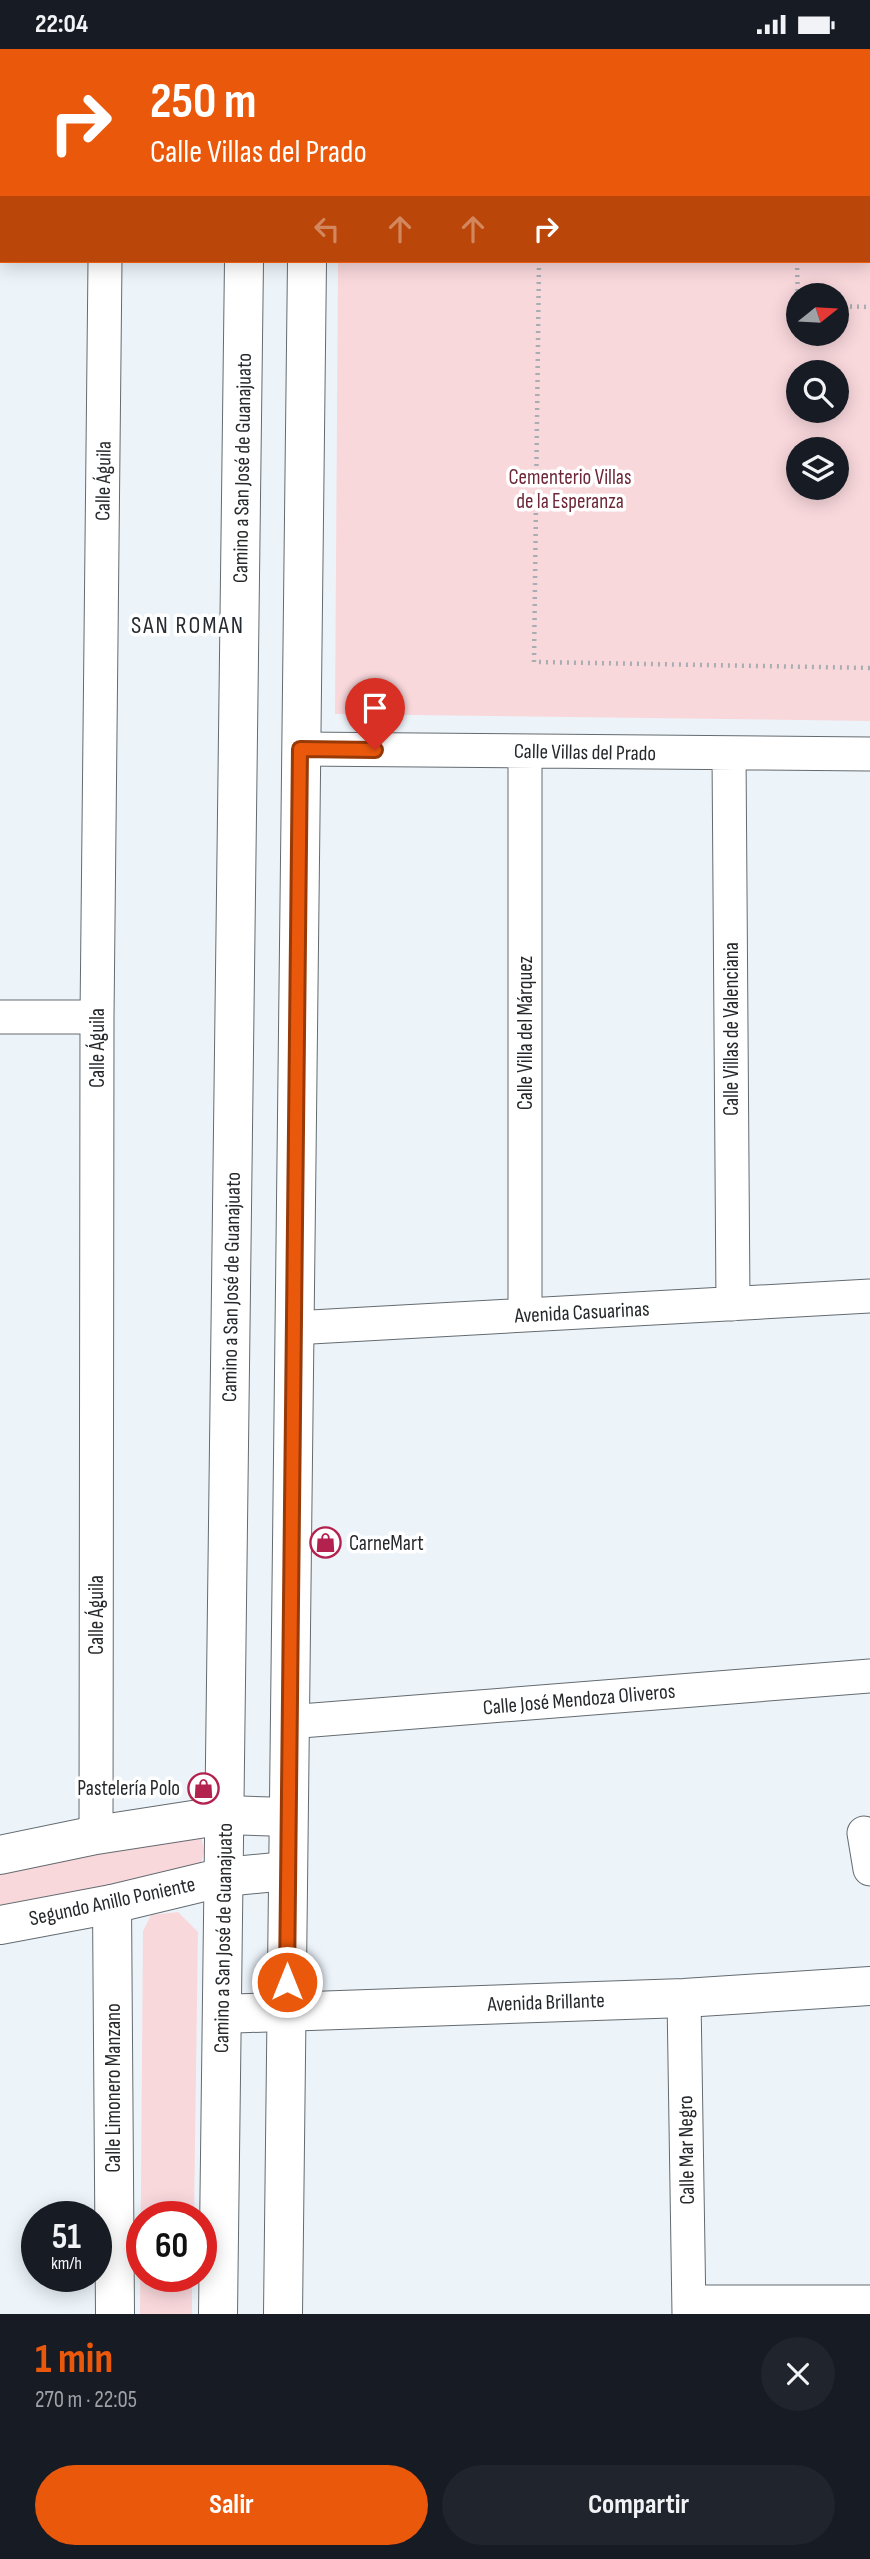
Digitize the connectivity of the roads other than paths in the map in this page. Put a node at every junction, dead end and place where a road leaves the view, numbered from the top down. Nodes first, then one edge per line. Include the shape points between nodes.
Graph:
1 (106, 263) edge
2 (244, 263) edge
3 (307, 263) edge
4 (300, 749) junction
5 (525, 751) junction
6 (729, 753) junction
7 (870, 754) edge
8 (0, 1017) edge
9 (97, 1017) junction
10 (870, 1296) edge
11 (733, 1304) junction
12 (525, 1315) junction
13 (293, 1328) junction
14 (870, 1676) edge
15 (288, 1722) junction
16 (225, 1815) junction
17 (288, 1817) junction
18 (864, 1833) dead end
19 (96, 1835) junction
20 (0, 1855) edge
21 (870, 1869) edge
22 (287, 1871) junction
23 (224, 1877) junction
24 (112, 1904) junction
25 (0, 1925) edge
26 (870, 1986) edge
27 (684, 1998) junction
28 (287, 2010) junction
29 (222, 2014) junction
30 (870, 2302) edge
31 (689, 2308) edge
32 (115, 2314) edge
33 (218, 2314) edge
34 (283, 2314) edge

1 - 9 street, Calle Águila
2 - 16 main road, Camino a San José de Guanajuato
3 - 4 main road
4 - 5 street, Calle Villas del Prado
4 - 13 main road
5 - 6 street, Calle Villas del Prado
5 - 12 street, Calle Villa del Márquez
6 - 7 street, Calle Villas del Prado
6 - 11 street, Calle Villas de Valenciana
8 - 9 street
9 - 19 street, Calle Águila
10 - 11 street, Avenida Casuarinas
11 - 12 street, Avenida Casuarinas
12 - 13 street, Avenida Casuarinas
13 - 15 main road
14 - 15 street, Calle José Mendoza Oliveros
15 - 17 main road
16 - 17 main road
16 - 19 main road
16 - 23 main road, Camino a San José de Guanajuato
17 - 22 main road
18 - 21 street
19 - 20 main road
22 - 23 main road, Segundo Anillo Poniente
22 - 28 main road
23 - 24 main road, Segundo Anillo Poniente
23 - 29 main road, Camino a San José de Guanajuato
24 - 25 main road, Segundo Anillo Poniente
24 - 32 main road, Calle Limonero Manzano
26 - 27 main road, Avenida Brillante
27 - 28 main road, Avenida Brillante
27 - 31 street, Calle Mar Negro
28 - 29 main road, Avenida Brillante
28 - 34 main road
29 - 33 main road, Camino a San José de Guanajuato
30 - 31 street

